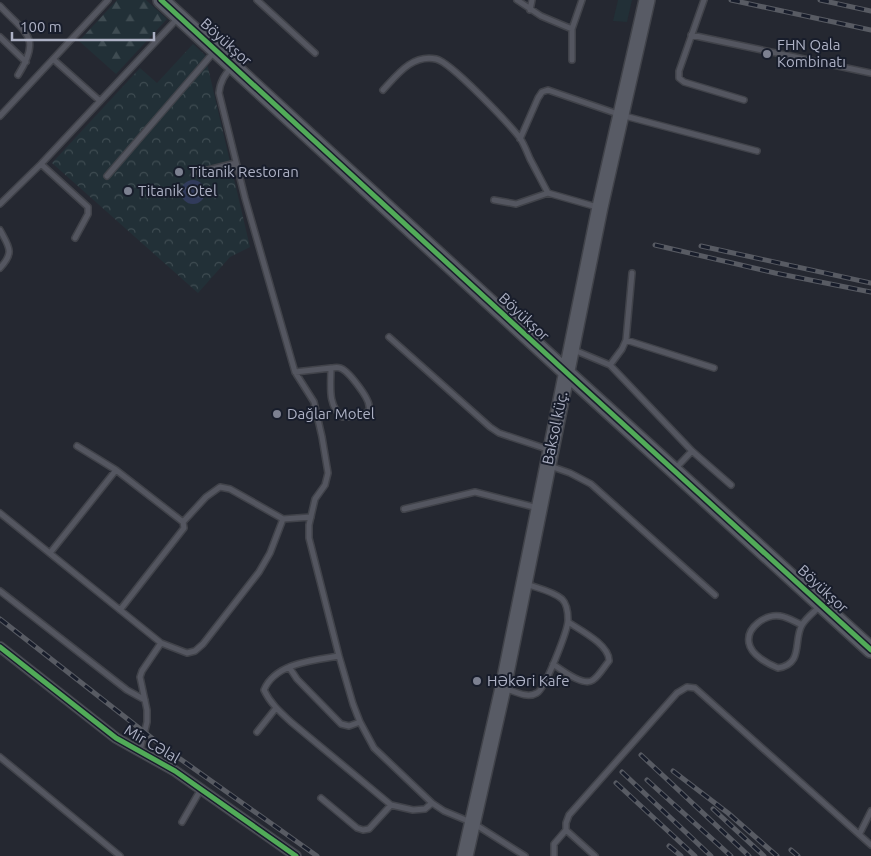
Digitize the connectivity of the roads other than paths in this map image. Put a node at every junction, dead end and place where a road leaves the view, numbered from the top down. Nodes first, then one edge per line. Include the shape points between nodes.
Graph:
1 (108, 0) edge
2 (161, 0) edge
3 (257, 0) edge
4 (517, 0) edge
5 (532, 0) edge
6 (582, 0) edge
7 (647, 0) edge
8 (704, 0) edge
9 (0, 6) edge
10 (530, 10) junction
11 (179, 16) junction
12 (572, 29) junction
13 (691, 35) junction
14 (0, 37) edge
15 (216, 50) junction
16 (315, 53) dead end
17 (53, 59) junction
18 (572, 60) dead end
19 (26, 62) junction
20 (233, 65) junction
21 (871, 73) edge
22 (18, 75) dead end
23 (383, 90) dead end
24 (744, 100) dead end
25 (100, 101) junction
26 (621, 115) junction
27 (0, 116) edge
28 (520, 139) junction
29 (757, 151) dead end
30 (236, 163) junction
31 (41, 164) junction
32 (200, 172) dead end
33 (107, 176) dead end
34 (548, 193) junction
35 (494, 200) dead end
36 (0, 204) edge
37 (600, 207) junction
38 (0, 230) edge
39 (76, 238) dead end
40 (0, 268) edge
41 (632, 273) dead end
42 (389, 337) dead end
43 (626, 340) junction
44 (572, 348) junction
45 (610, 365) junction
46 (331, 368) junction
47 (714, 368) dead end
48 (295, 372) junction
49 (567, 373) junction
50 (77, 446) dead end
51 (551, 450) junction
52 (692, 451) junction
53 (548, 466) junction
54 (116, 470) junction
55 (674, 470) junction
56 (731, 485) dead end
57 (539, 508) junction
58 (404, 509) dead end
59 (0, 513) edge
60 (311, 517) junction
61 (283, 519) junction
62 (184, 522) junction
63 (50, 553) junction
64 (524, 583) junction
65 (0, 591) edge
66 (714, 595) dead end
67 (821, 604) junction
68 (120, 610) junction
69 (568, 622) junction
70 (802, 625) junction
71 (161, 643) junction
72 (0, 647) edge
73 (871, 650) edge
74 (339, 656) junction
75 (553, 664) junction
76 (289, 667) junction
77 (503, 688) junction
78 (145, 700) junction
79 (276, 708) junction
80 (360, 722) junction
81 (258, 732) dead end
82 (140, 752) junction
83 (0, 757) edge
84 (201, 789) junction
85 (321, 798) dead end
86 (432, 803) junction
87 (390, 805) junction
88 (871, 811) edge
89 (182, 822) dead end
90 (473, 823) junction
91 (566, 830) junction
92 (860, 834) junction
93 (871, 845) edge
94 (120, 856) edge
95 (296, 856) edge
96 (465, 856) edge
97 (525, 856) edge
98 (554, 856) edge
99 (595, 856) edge

1 - 17 lane
2 - 11 street, Böyükşor
3 - 16 lane
4 - 10 lane
5 - 10 lane
6 - 12 lane
7 - 26 street, Baksol küç.
8 - 13 lane
9 - 19 lane via 28,36 31,46
10 - 12 lane
11 - 15 street, Böyükşor
11 - 25 lane
12 - 18 lane
13 - 21 lane
13 - 24 lane via 679,78
14 - 19 lane
15 - 20 street, Böyükşor
15 - 33 lane
17 - 25 lane
17 - 27 lane
19 - 22 lane
20 - 30 lane via 220,83 219,93
20 - 49 street, Böyükşor
23 - 28 lane via 412,62 436,59 470,84
25 - 31 lane
26 - 28 lane via 548,90 538,98
26 - 29 lane
26 - 37 street, Baksol küç.
28 - 34 lane
30 - 32 lane
30 - 48 lane
31 - 36 lane
31 - 39 lane via 88,207 88,214
34 - 35 lane via 516,204
34 - 37 lane
37 - 44 street, Baksol küç.
38 - 40 lane via 10,249 10,256
41 - 43 lane
42 - 51 lane via 490,427
43 - 45 lane
43 - 47 lane
44 - 45 lane
44 - 49 street, Baksol küç.
45 - 52 lane
46 - 46 lane via 330,390 337,411 343,417 366,414 370,404 356,382 340,368
46 - 48 lane
48 - 60 lane via 314,402 328,473 325,485 315,499
49 - 51 street, Baksol küç.
49 - 55 street, Böyükşor
50 - 54 lane
51 - 53 street, Baksol küç.
52 - 55 lane
52 - 56 lane
53 - 57 street, Baksol küç.
53 - 66 lane via 591,484
54 - 62 lane
54 - 63 lane
55 - 67 street, Böyükşor
57 - 58 lane via 475,492
57 - 64 street, Baksol küç.
59 - 63 lane
60 - 61 lane
60 - 74 lane via 309,538
61 - 62 lane via 230,489 220,487 206,497
61 - 71 lane via 259,572 203,644 188,654
62 - 68 lane via 184,528
63 - 68 lane
64 - 69 lane via 562,599
64 - 77 street, Baksol küç.
65 - 78 lane via 127,690
67 - 70 lane
67 - 73 street, Böyükşor
68 - 71 lane
69 - 75 lane
69 - 75 lane via 608,652 609,661 587,683
70 - 70 lane via 796,653 783,667 766,662 749,644 753,629 763,619 780,616
71 - 78 lane via 140,677
72 - 82 street, Mir Cəlal via 116,738
74 - 76 lane
74 - 80 lane
75 - 77 lane via 539,693 527,696
76 - 79 lane via 274,675 264,690
76 - 80 lane via 341,724 349,726
77 - 90 street, Baksol küç.
78 - 82 lane via 147,722
79 - 81 lane
79 - 87 lane
80 - 86 lane via 374,748
82 - 84 street, Mir Cəlal
83 - 94 lane
84 - 89 lane
84 - 95 street, Mir Cəlal
85 - 87 lane via 363,830 369,829
86 - 87 lane via 425,809 413,810
86 - 90 lane
88 - 92 lane
90 - 96 street, Baksol küç.
90 - 97 lane
91 - 92 lane via 569,815 677,693 687,686 694,688
91 - 98 lane via 554,844
91 - 99 lane
92 - 93 lane

